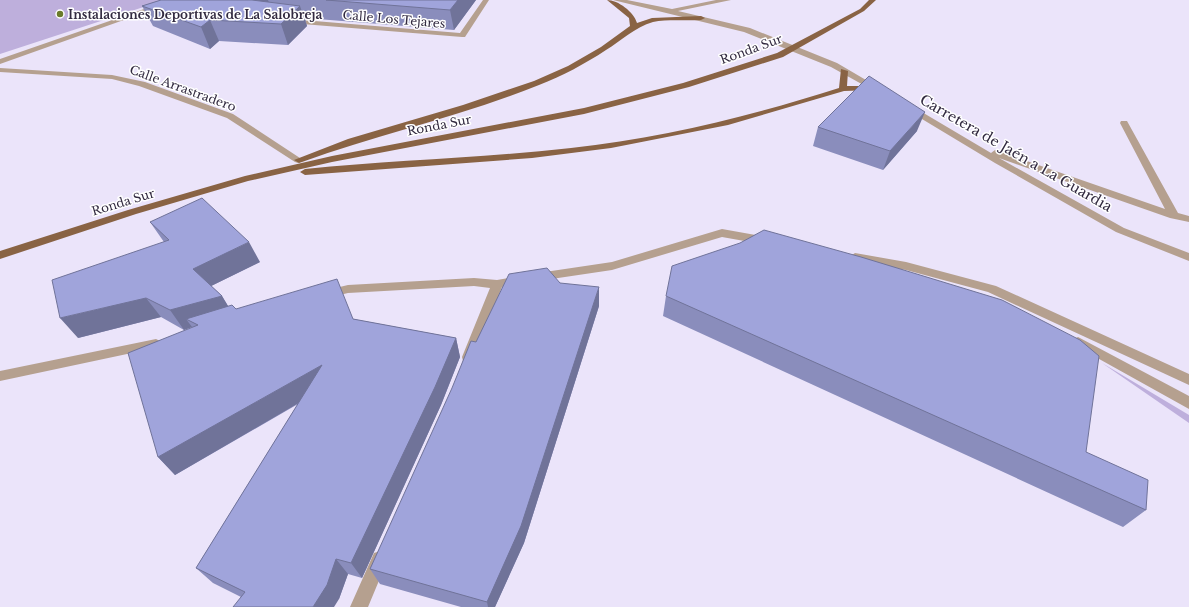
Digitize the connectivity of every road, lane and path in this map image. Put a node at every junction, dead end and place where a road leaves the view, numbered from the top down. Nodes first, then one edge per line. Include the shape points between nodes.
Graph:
1 (177, 0) edge
2 (486, 0) edge
3 (610, 0) edge
4 (616, 0) edge
5 (728, 0) edge
6 (873, 0) edge
7 (668, 10) junction
8 (701, 18) junction
9 (280, 20) edge
10 (634, 26) junction
11 (0, 62) edge
12 (0, 70) edge
13 (844, 71) junction
14 (876, 88) junction
15 (843, 89) junction
16 (889, 95) edge
17 (901, 102) edge
18 (1124, 123) dead end
19 (971, 144) junction
20 (298, 160) junction
21 (245, 179) junction
22 (1174, 216) junction
23 (1189, 219) edge
24 (781, 244) edge
25 (0, 254) edge
26 (1189, 257) edge
27 (914, 280) edge
28 (497, 284) junction
29 (317, 297) edge
30 (1016, 313) edge
31 (165, 341) edge
32 (463, 370) edge
33 (0, 376) edge
34 (1189, 380) edge
35 (1189, 403) edge
36 (385, 549) edge
37 (360, 607) edge

1 - 11 street
2 - 9 street, Calle Los Tejares via 462,35
3 - 10 main road via 632,17
4 - 7 street
5 - 7 street
6 - 21 main road, Ronda Sur via 862,10 780,55 686,85 584,112 332,159
7 - 8 street
8 - 10 main road via 652,20
8 - 13 street via 747,30
10 - 20 main road via 580,63 527,88
12 - 20 street, Calle Arrastradero via 112,77 142,84 230,116
13 - 14 street
13 - 15 main road
14 - 15 main road
14 - 16 street
15 - 21 main road via 739,120 666,137 600,147 532,155 367,165
17 - 19 street, Carretera de Jaén a La Guardia
18 - 22 street
19 - 22 street
19 - 26 street, Carretera de Jaén a La Guardia via 1120,230
20 - 21 main road
21 - 25 main road, Ronda Sur
22 - 23 street
24 - 28 street via 722,233 612,266
27 - 34 street via 843,258 906,266 992,289
28 - 29 street via 474,282 348,289
28 - 32 street
30 - 35 street via 1050,328
31 - 33 street via 142,348
36 - 37 street

